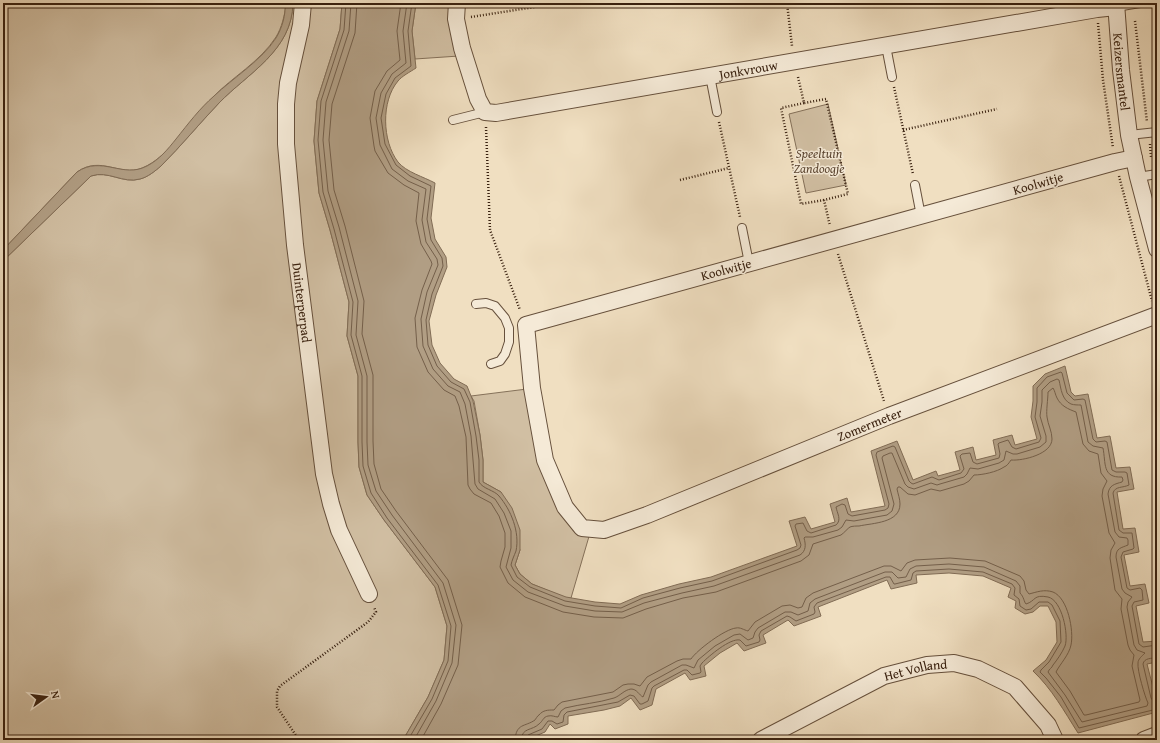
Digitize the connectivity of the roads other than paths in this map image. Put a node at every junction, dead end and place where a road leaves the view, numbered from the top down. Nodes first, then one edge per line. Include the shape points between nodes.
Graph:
1 (303, 3) edge
2 (1137, 4) edge
3 (1116, 5) edge
4 (456, 11) edge
5 (886, 46) junction
6 (710, 76) junction
7 (892, 77) road end
8 (485, 112) junction
9 (717, 112) road end
10 (453, 120) dead end
11 (1157, 132) edge
12 (1129, 136) junction
13 (1134, 158) junction
14 (1156, 174) edge
15 (1138, 177) junction
16 (915, 185) road end
17 (921, 216) junction
18 (742, 228) road end
19 (1157, 249) edge
20 (749, 263) junction
21 (476, 304) dead end
22 (1157, 315) edge
23 (517, 326) junction
24 (491, 364) dead end
25 (369, 594) road end
26 (1157, 735) edge
27 (761, 740) edge
28 (1055, 740) edge
29 (1144, 740) edge

1 - 25 street, Duinterperpad via 286,104 286,144 295,246 324,474 339,530
2 - 3 lane
3 - 5 street, Jonkvrouw
3 - 12 street, Keizersmantel
4 - 8 street via 462,48 478,99
5 - 6 street, Jonkvrouw
5 - 7 lane
6 - 8 street, Jonkvrouw via 496,113
6 - 9 lane
8 - 10 lane
11 - 12 lane
12 - 13 street, Keizersmantel
13 - 15 street, Keizersmantel
13 - 17 street, Koolwitje
14 - 15 lane
15 - 19 street, Keizersmantel
16 - 17 lane
17 - 20 street, Koolwitje
18 - 20 lane
20 - 23 street, Koolwitje
21 - 23 lane via 486,303 494,306
22 - 23 street, Zomermeter via 889,416 647,515 604,530 582,528 565,507 545,460 532,388
23 - 24 lane via 505,354 500,361
26 - 29 street
27 - 28 street, Het Volland via 884,676 927,665 954,664 978,669 1015,687 1048,725

